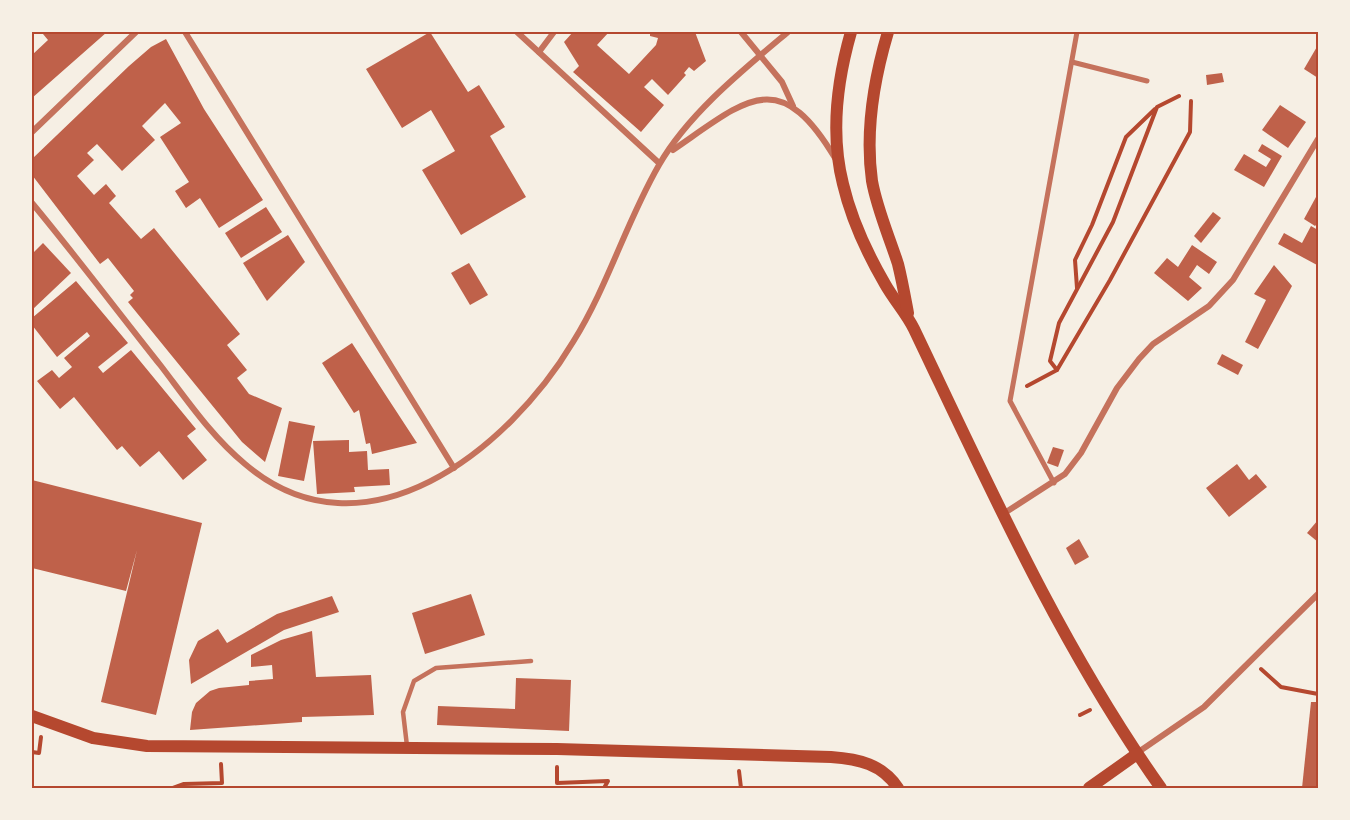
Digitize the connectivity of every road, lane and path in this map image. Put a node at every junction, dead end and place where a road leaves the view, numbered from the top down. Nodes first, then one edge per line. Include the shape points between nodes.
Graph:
1 (136, 32) edge
2 (185, 32) edge
3 (517, 32) edge
4 (554, 32) edge
5 (741, 32) edge
6 (788, 32) edge
7 (851, 32) edge
8 (888, 32) edge
9 (1077, 32) edge
10 (539, 52) junction
11 (760, 56) junction
12 (1072, 62) junction
13 (1148, 81) dead end
14 (1179, 96) dead end
15 (1191, 101) dead end
16 (794, 106) junction
17 (1157, 107) junction
18 (32, 132) edge
19 (1318, 139) edge
20 (667, 154) junction
21 (659, 163) junction
22 (839, 164) junction
23 (32, 203) edge
24 (1077, 289) junction
25 (909, 317) junction
26 (1057, 370) junction
27 (1011, 395) junction
28 (454, 468) junction
29 (1054, 483) junction
30 (1003, 514) junction
31 (1318, 594) edge
32 (531, 661) dead end
33 (1252, 661) junction
34 (1318, 694) edge
35 (32, 716) edge
36 (221, 748) junction
37 (407, 748) junction
38 (557, 749) junction
39 (1137, 754) junction
40 (173, 789) edge
41 (604, 789) edge
42 (898, 789) edge
43 (1089, 789) edge
44 (1161, 789) edge

1 - 18 street
2 - 28 street
3 - 10 street
4 - 10 street
5 - 11 street
6 - 11 street
7 - 22 main road via 839,86
8 - 25 main road via 871,118 871,166
9 - 12 street
10 - 21 street
11 - 16 street via 782,82
11 - 20 street via 712,100
12 - 13 street
12 - 27 street
14 - 17 path
15 - 26 path via 1190,132
16 - 20 street via 774,99 750,103
16 - 22 street via 818,132
17 - 24 path via 1113,222
17 - 24 path via 1126,137 1075,260
19 - 29 street via 1233,280 1197,316 1153,344 1139,359 1117,388 1081,453
20 - 21 street
21 - 28 street via 589,314 566,354 499,432
22 - 25 main road via 849,204 869,252
23 - 28 street via 197,412 233,454 259,475 304,497 363,503 406,494
24 - 26 path via 1059,323 1050,361
25 - 30 main road
26 - 27 path
27 - 29 street via 1010,401
29 - 30 street
30 - 39 main road via 1079,659
31 - 33 street
32 - 37 lane via 436,668 414,681 403,712
33 - 34 path via 1281,687
33 - 39 street via 1204,707
35 - 36 main road via 114,742
36 - 37 main road
36 - 40 path via 222,783 184,784
37 - 38 main road
38 - 41 path via 557,783 608,781
38 - 42 main road via 847,758 878,768
39 - 43 main road
39 - 44 main road

